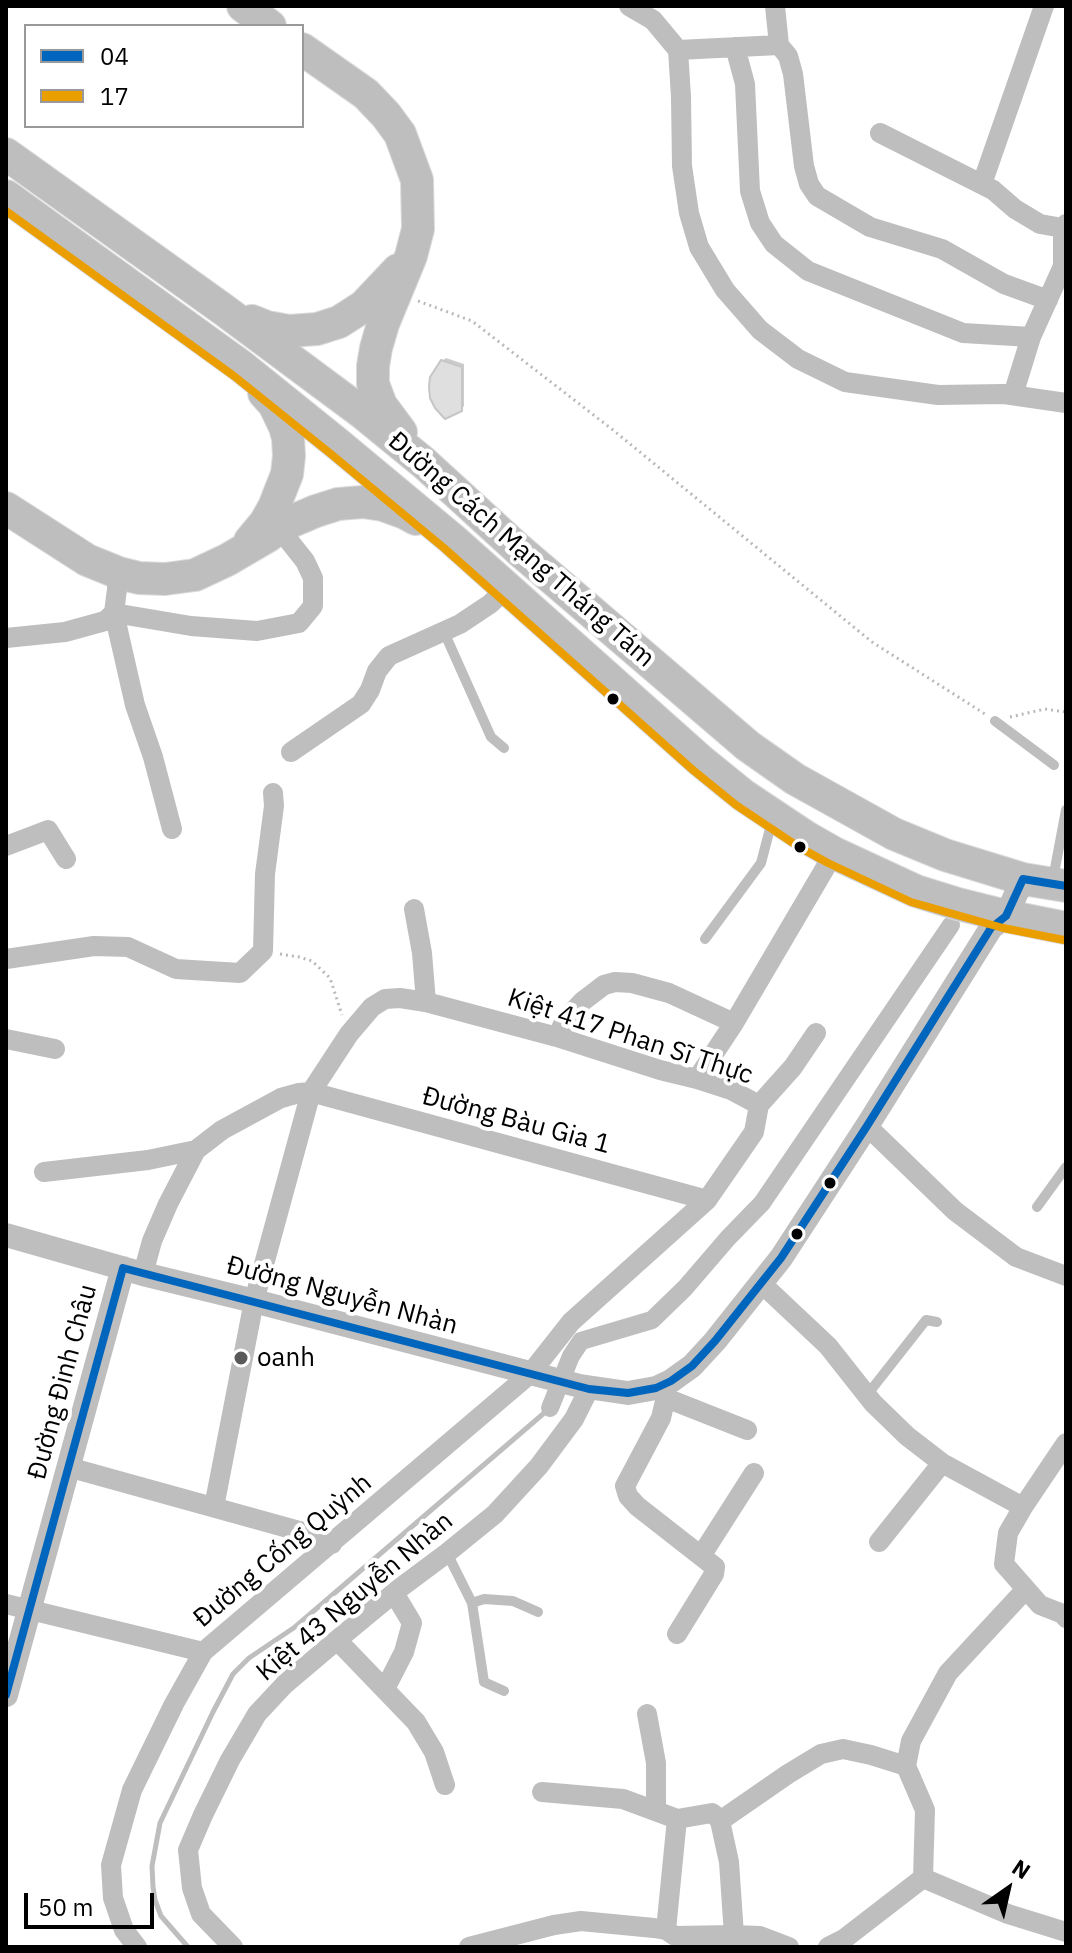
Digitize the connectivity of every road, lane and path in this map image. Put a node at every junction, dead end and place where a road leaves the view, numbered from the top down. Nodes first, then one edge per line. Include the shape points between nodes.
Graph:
1 (243, 6) edge
2 (629, 6) edge
3 (775, 6) edge
4 (1020, 6) edge
5 (1043, 9) edge
6 (658, 13) edge
7 (267, 24) edge
8 (779, 45) junction
9 (735, 47) junction
10 (304, 50) edge
11 (678, 50) junction
12 (880, 133) dead end
13 (6, 154) edge
14 (982, 184) junction
15 (6, 196) edge
16 (1065, 226) edge
17 (411, 256) junction
18 (1064, 266) edge
19 (396, 293) junction
20 (1048, 300) junction
21 (224, 310) junction
22 (1031, 337) junction
23 (241, 366) junction
24 (1013, 395) junction
25 (1066, 403) edge
26 (424, 463) junction
27 (6, 508) edge
28 (278, 527) junction
29 (452, 539) junction
30 (240, 553) junction
31 (119, 573) junction
32 (507, 588) junction
33 (114, 613) junction
34 (444, 632) junction
35 (6, 638) edge
36 (1066, 712) edge
37 (995, 721) junction
38 (504, 748) dead end
39 (291, 752) dead end
40 (1054, 765) dead end
41 (273, 793) dead end
42 (1066, 810) edge
43 (773, 815) junction
44 (172, 829) dead end
45 (6, 846) edge
46 (834, 853) junction
47 (66, 859) dead end
48 (1047, 883) edge
49 (414, 909) dead end
50 (1006, 916) junction
51 (1066, 928) edge
52 (705, 939) dead end
53 (6, 959) edge
54 (426, 1002) junction
55 (734, 1023) junction
56 (816, 1033) dead end
57 (557, 1037) junction
58 (6, 1039) edge
59 (55, 1049) dead end
60 (697, 1079) junction
61 (311, 1092) junction
62 (759, 1105) junction
63 (867, 1126) junction
64 (196, 1150) junction
65 (1066, 1167) edge
66 (44, 1172) dead end
67 (707, 1200) junction
68 (1037, 1207) dead end
69 (6, 1235) edge
70 (133, 1271) junction
71 (1066, 1276) edge
72 (761, 1283) junction
73 (254, 1301) junction
74 (937, 1322) dead end
75 (537, 1376) junction
76 (584, 1388) junction
77 (666, 1391) junction
78 (867, 1395) junction
79 (747, 1430) dead end
80 (1066, 1443) edge
81 (942, 1463) junction
82 (68, 1467) junction
83 (754, 1473) dead end
84 (214, 1507) junction
85 (1023, 1507) junction
86 (879, 1542) dead end
87 (332, 1544) junction
88 (447, 1553) junction
89 (708, 1562) junction
90 (1026, 1589) junction
91 (394, 1593) junction
92 (472, 1603) junction
93 (6, 1604) edge
94 (31, 1609) junction
95 (538, 1612) dead end
96 (1066, 1618) edge
97 (677, 1634) dead end
98 (337, 1640) junction
99 (203, 1652) junction
100 (385, 1689) junction
101 (504, 1691) dead end
102 (6, 1695) edge
103 (647, 1714) dead end
104 (906, 1766) junction
105 (445, 1785) dead end
106 (542, 1792) dead end
107 (656, 1811) junction
108 (677, 1819) junction
109 (720, 1821) junction
110 (923, 1878) junction
111 (1066, 1932) edge
112 (734, 1935) junction
113 (673, 1938) edge
114 (137, 1947) edge
115 (233, 1947) edge
116 (469, 1947) edge
117 (789, 1947) edge
118 (828, 1947) edge

1 - 7 highway
2 - 6 street
3 - 8 street
4 - 5 street
5 - 14 street
6 - 11 street
8 - 9 street
8 - 20 street via 793,74 804,166 817,196 870,227 942,249 1004,284
9 - 11 street
9 - 22 street via 745,84 750,191 760,223 774,244 808,271 963,333
10 - 17 highway via 366,94 400,134 417,180 418,229
11 - 24 street via 689,213 699,247 725,290 760,330 798,359 845,382 938,395
12 - 14 street
13 - 21 highway, Đường Cách Mạng Tháng Tám
14 - 16 street via 1040,224
15 - 23 highway, Đường Cách Mạng Tháng Tám
16 - 18 street
17 - 19 highway
17 - 21 highway via 364,306 317,329 267,327
18 - 20 street
19 - 26 highway via 376,348 373,384 381,405
19 - 37 path via 472,321 872,642
20 - 22 street
21 - 26 highway, Đường Cách Mạng Tháng Tám
22 - 24 street
23 - 29 highway, Đường Cách Mạng Tháng Tám
23 - 30 highway via 274,404 285,427 289,456 274,507
24 - 25 street
26 - 48 highway, Đường Cách Mạng Tháng Tám via 748,746 795,779 894,834 945,855
27 - 31 highway via 87,560
28 - 29 highway via 338,504 363,502 405,513
28 - 30 highway
28 - 33 street via 313,578 313,606 299,623 257,631
29 - 32 highway, Đường Cách Mạng Tháng Tám
30 - 31 highway via 195,575 165,579
31 - 33 street
32 - 34 street via 474,616
32 - 43 highway, Đường Cách Mạng Tháng Tám via 701,761
33 - 35 street via 105,621 65,632
33 - 44 street
34 - 38 lane via 491,737
34 - 39 street via 389,656 361,704
36 - 37 path via 1045,709
37 - 40 lane
41 - 53 street via 263,951 240,973 176,969 128,947 94,946
42 - 48 lane
43 - 46 highway, Đường Cách Mạng Tháng Tám
43 - 52 lane via 761,863
45 - 47 street via 48,830
46 - 50 highway, Đường Cách Mạng Tháng Tám via 916,891
46 - 55 street
48 - 50 street, Đường Nguyễn Nhàn
49 - 54 street
50 - 51 highway, Đường Cách Mạng Tháng Tám
50 - 63 street, Đường Nguyễn Nhàn via 991,928
54 - 57 street, Kiệt 417 Phan Sĩ Thực
54 - 61 street, Kiệt 417 Phan Sĩ Thực via 385,999 372,1007
55 - 57 street via 669,993 615,982 583,1001
55 - 60 street
56 - 62 street
57 - 60 street, Kiệt 417 Phan Sĩ Thực
58 - 59 street
60 - 62 street, Kiệt 417 Phan Sĩ Thực
61 - 64 street via 281,1098
61 - 67 street, Đường Bàu Gia 1
61 - 73 street, Kiệt 417 Phan Sĩ Thực
62 - 67 street, Kiệt 417 Phan Sĩ Thực via 754,1132
63 - 71 street via 955,1211 992,1239 1016,1257
63 - 72 street, Đường Nguyễn Nhàn
64 - 66 street
64 - 70 street
65 - 68 lane
67 - 75 street, Kiệt 417 Phan Sĩ Thực via 571,1322
69 - 70 street, Đường Nguyễn Nhàn
70 - 73 street, Đường Nguyễn Nhàn
70 - 82 street, Đường Đinh Châu
72 - 77 street, Đường Nguyễn Nhàn
72 - 78 street via 828,1346
73 - 75 street, Đường Nguyễn Nhàn
73 - 84 street, Kiệt 417 Phan Sĩ Thực
74 - 78 lane via 926,1320
75 - 76 street, Đường Nguyễn Nhàn
75 - 87 street, Đường Cống Quỳnh
76 - 77 street, Đường Nguyễn Nhàn
76 - 88 street, Kiệt 43 Nguyễn Nhàn via 574,1419 539,1466 495,1514
77 - 79 street
77 - 89 street via 661,1418 625,1486 637,1506
78 - 81 street
80 - 85 street
81 - 85 street
81 - 86 street
82 - 84 street
82 - 94 street, Đường Đinh Châu
83 - 89 street
84 - 87 street
85 - 90 street via 1008,1533 1004,1564
87 - 99 street, Đường Cống Quỳnh
88 - 91 street, Kiệt 43 Nguyễn Nhàn
88 - 92 lane
89 - 97 street via 714,1574
90 - 96 street via 1040,1605
90 - 104 street via 948,1673 911,1741
91 - 98 street, Kiệt 43 Nguyễn Nhàn
91 - 100 street via 412,1623
92 - 95 lane via 513,1601
92 - 101 lane via 484,1682
93 - 94 street
94 - 99 street
94 - 102 street, Đường Đinh Châu
98 - 100 street
98 - 115 street, Kiệt 43 Nguyễn Nhàn via 257,1714 188,1850 201,1914
99 - 114 street, Đường Cống Quỳnh via 132,1790 111,1865 113,1898 124,1930
100 - 105 street via 416,1722
103 - 107 street via 656,1763
104 - 109 street via 843,1749 821,1754
104 - 110 street via 925,1810
106 - 107 street via 623,1799
107 - 108 street
108 - 109 street via 712,1813
108 - 113 street via 665,1922
109 - 112 street
110 - 111 street
110 - 118 street
112 - 113 street
112 - 117 street via 760,1936
113 - 116 street via 581,1921

